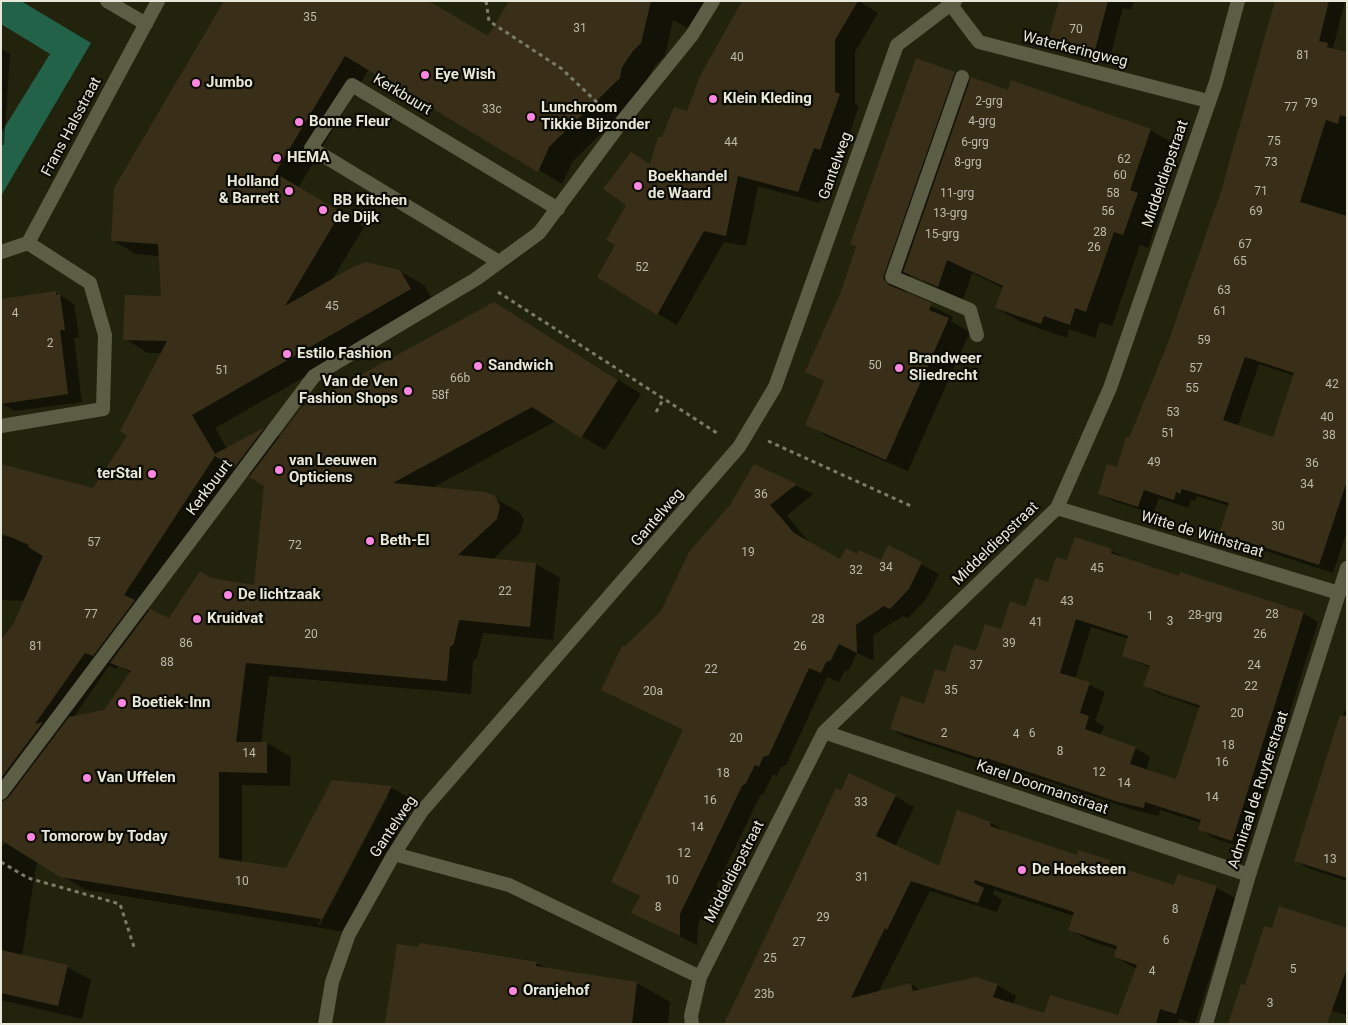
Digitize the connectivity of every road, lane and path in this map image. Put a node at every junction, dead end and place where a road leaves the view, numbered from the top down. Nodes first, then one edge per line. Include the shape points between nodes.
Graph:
1 (107, 1) edge
2 (158, 1) edge
3 (486, 1) edge
4 (713, 1) edge
5 (1238, 1) edge
6 (953, 3) edge
7 (146, 24) junction
8 (962, 77) dead end
9 (1208, 101) junction
10 (620, 124) junction
11 (558, 209) junction
12 (28, 243) junction
13 (1, 252) edge
14 (498, 262) junction
15 (476, 278) junction
16 (977, 335) dead end
17 (664, 398) junction
18 (656, 412) dead end
19 (1, 426) edge
20 (748, 432) junction
21 (739, 447) junction
22 (911, 506) dead end
23 (1056, 508) junction
24 (1347, 568) edge
25 (1339, 593) junction
26 (824, 732) junction
27 (1, 793) edge
28 (394, 854) junction
29 (1, 862) edge
30 (1249, 875) junction
31 (135, 950) dead end
32 (700, 977) junction
33 (325, 1024) edge
34 (692, 1024) edge
35 (1206, 1024) edge

1 - 7 street
2 - 7 street, Frans Halsstraat
3 - 10 path via 489,21 562,69
4 - 10 street, Kerkbuurt via 692,35
5 - 9 street, Middeldiepstraat
6 - 9 street, Waterkeringweg via 980,42
6 - 20 street, Gantelweg via 897,45 775,387
7 - 12 street, Frans Halsstraat
8 - 16 street via 892,277 970,310
9 - 23 street, Middeldiepstraat via 1110,388
10 - 11 street, Kerkbuurt
11 - 14 street, Kerkbuurt via 538,232
11 - 14 street, Kerkbuurt via 352,85 311,148
12 - 13 street
12 - 19 street via 90,283 105,335 103,409
14 - 15 street, Kerkbuurt
15 - 17 path
15 - 27 street, Kerkbuurt via 314,376
17 - 18 path
17 - 21 path
20 - 21 street, Gantelweg
20 - 22 path
21 - 28 street, Gantelweg via 422,811
23 - 25 street, Witte de Withstraat
23 - 26 street, Middeldiepstraat
24 - 25 street, Admiraal de Ruyterstraat
25 - 30 street, Admiraal de Ruyterstraat
26 - 30 street, Karel Doormanstraat
26 - 32 street, Middeldiepstraat
28 - 32 street via 509,885
28 - 33 street, Gantelweg via 349,934 332,982
29 - 31 path via 28,878 120,904
30 - 35 street, Admiraal de Ruyterstraat
32 - 34 street, Middeldiepstraat

